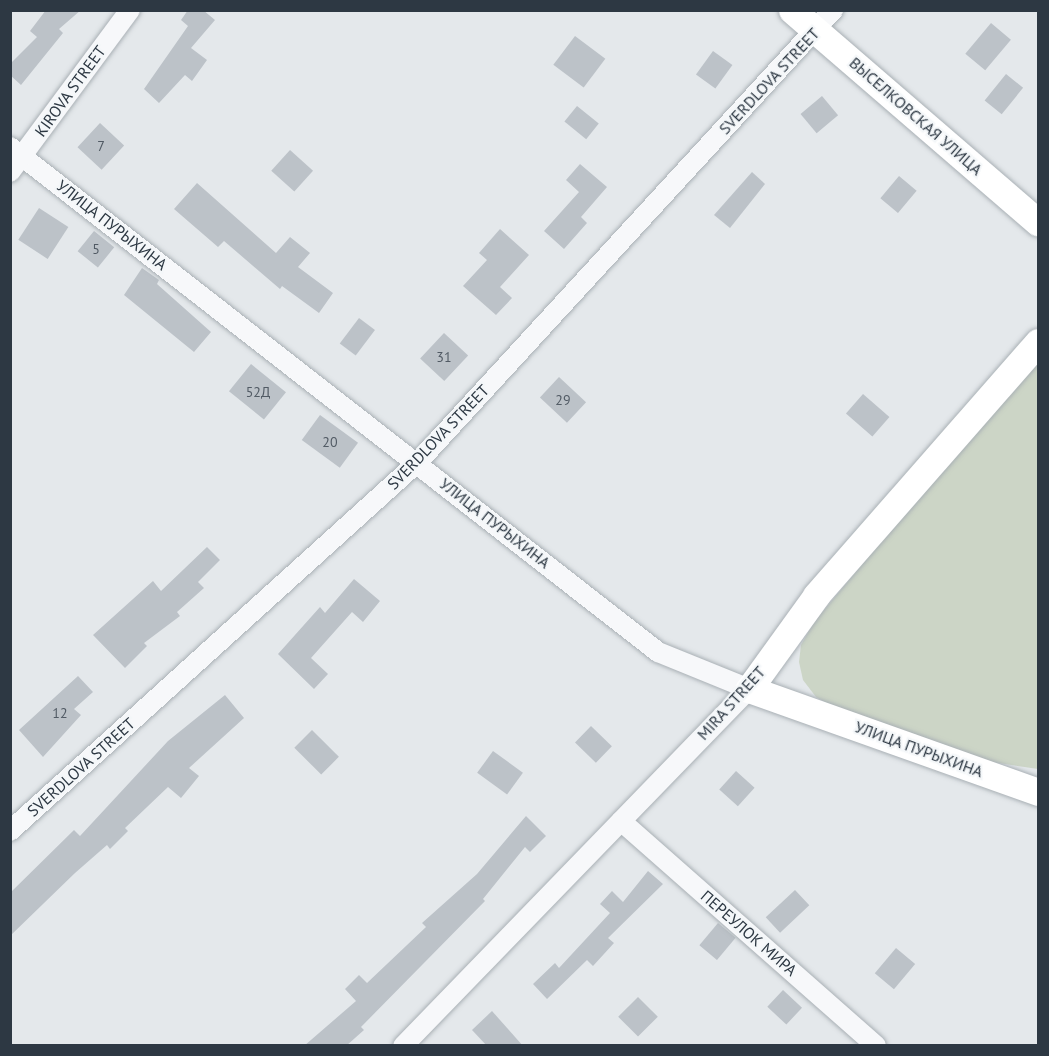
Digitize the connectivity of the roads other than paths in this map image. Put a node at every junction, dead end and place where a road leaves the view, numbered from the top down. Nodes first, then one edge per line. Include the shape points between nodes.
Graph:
1 (130, 10) edge
2 (792, 10) edge
3 (825, 20) edge
4 (17, 151) edge
5 (10, 172) edge
6 (1038, 222) edge
7 (1038, 342) edge
8 (418, 462) junction
9 (749, 689) junction
10 (1038, 792) edge
11 (621, 821) junction
12 (10, 831) edge
13 (403, 1046) edge
14 (876, 1046) edge

1 - 4 street, KIROVA STREET
2 - 3 street, ВЫСЕЛКОВСКАЯ УЛИЦА
3 - 6 street, ВЫСЕЛКОВСКАЯ УЛИЦА
3 - 8 street, SVERDLOVA STREET
4 - 5 street, KIROVA STREET
4 - 8 street, УЛИЦА ПУРЫХИНА
7 - 9 street, MIRA STREET via 816,596
8 - 9 street, УЛИЦА ПУРЫХИНА via 658,652
8 - 12 street, SVERDLOVA STREET
9 - 10 street, УЛИЦА ПУРЫХИНА
9 - 11 street, MIRA STREET
11 - 13 street, MIRA STREET
11 - 14 street, ПЕРЕУЛОК МИРА

